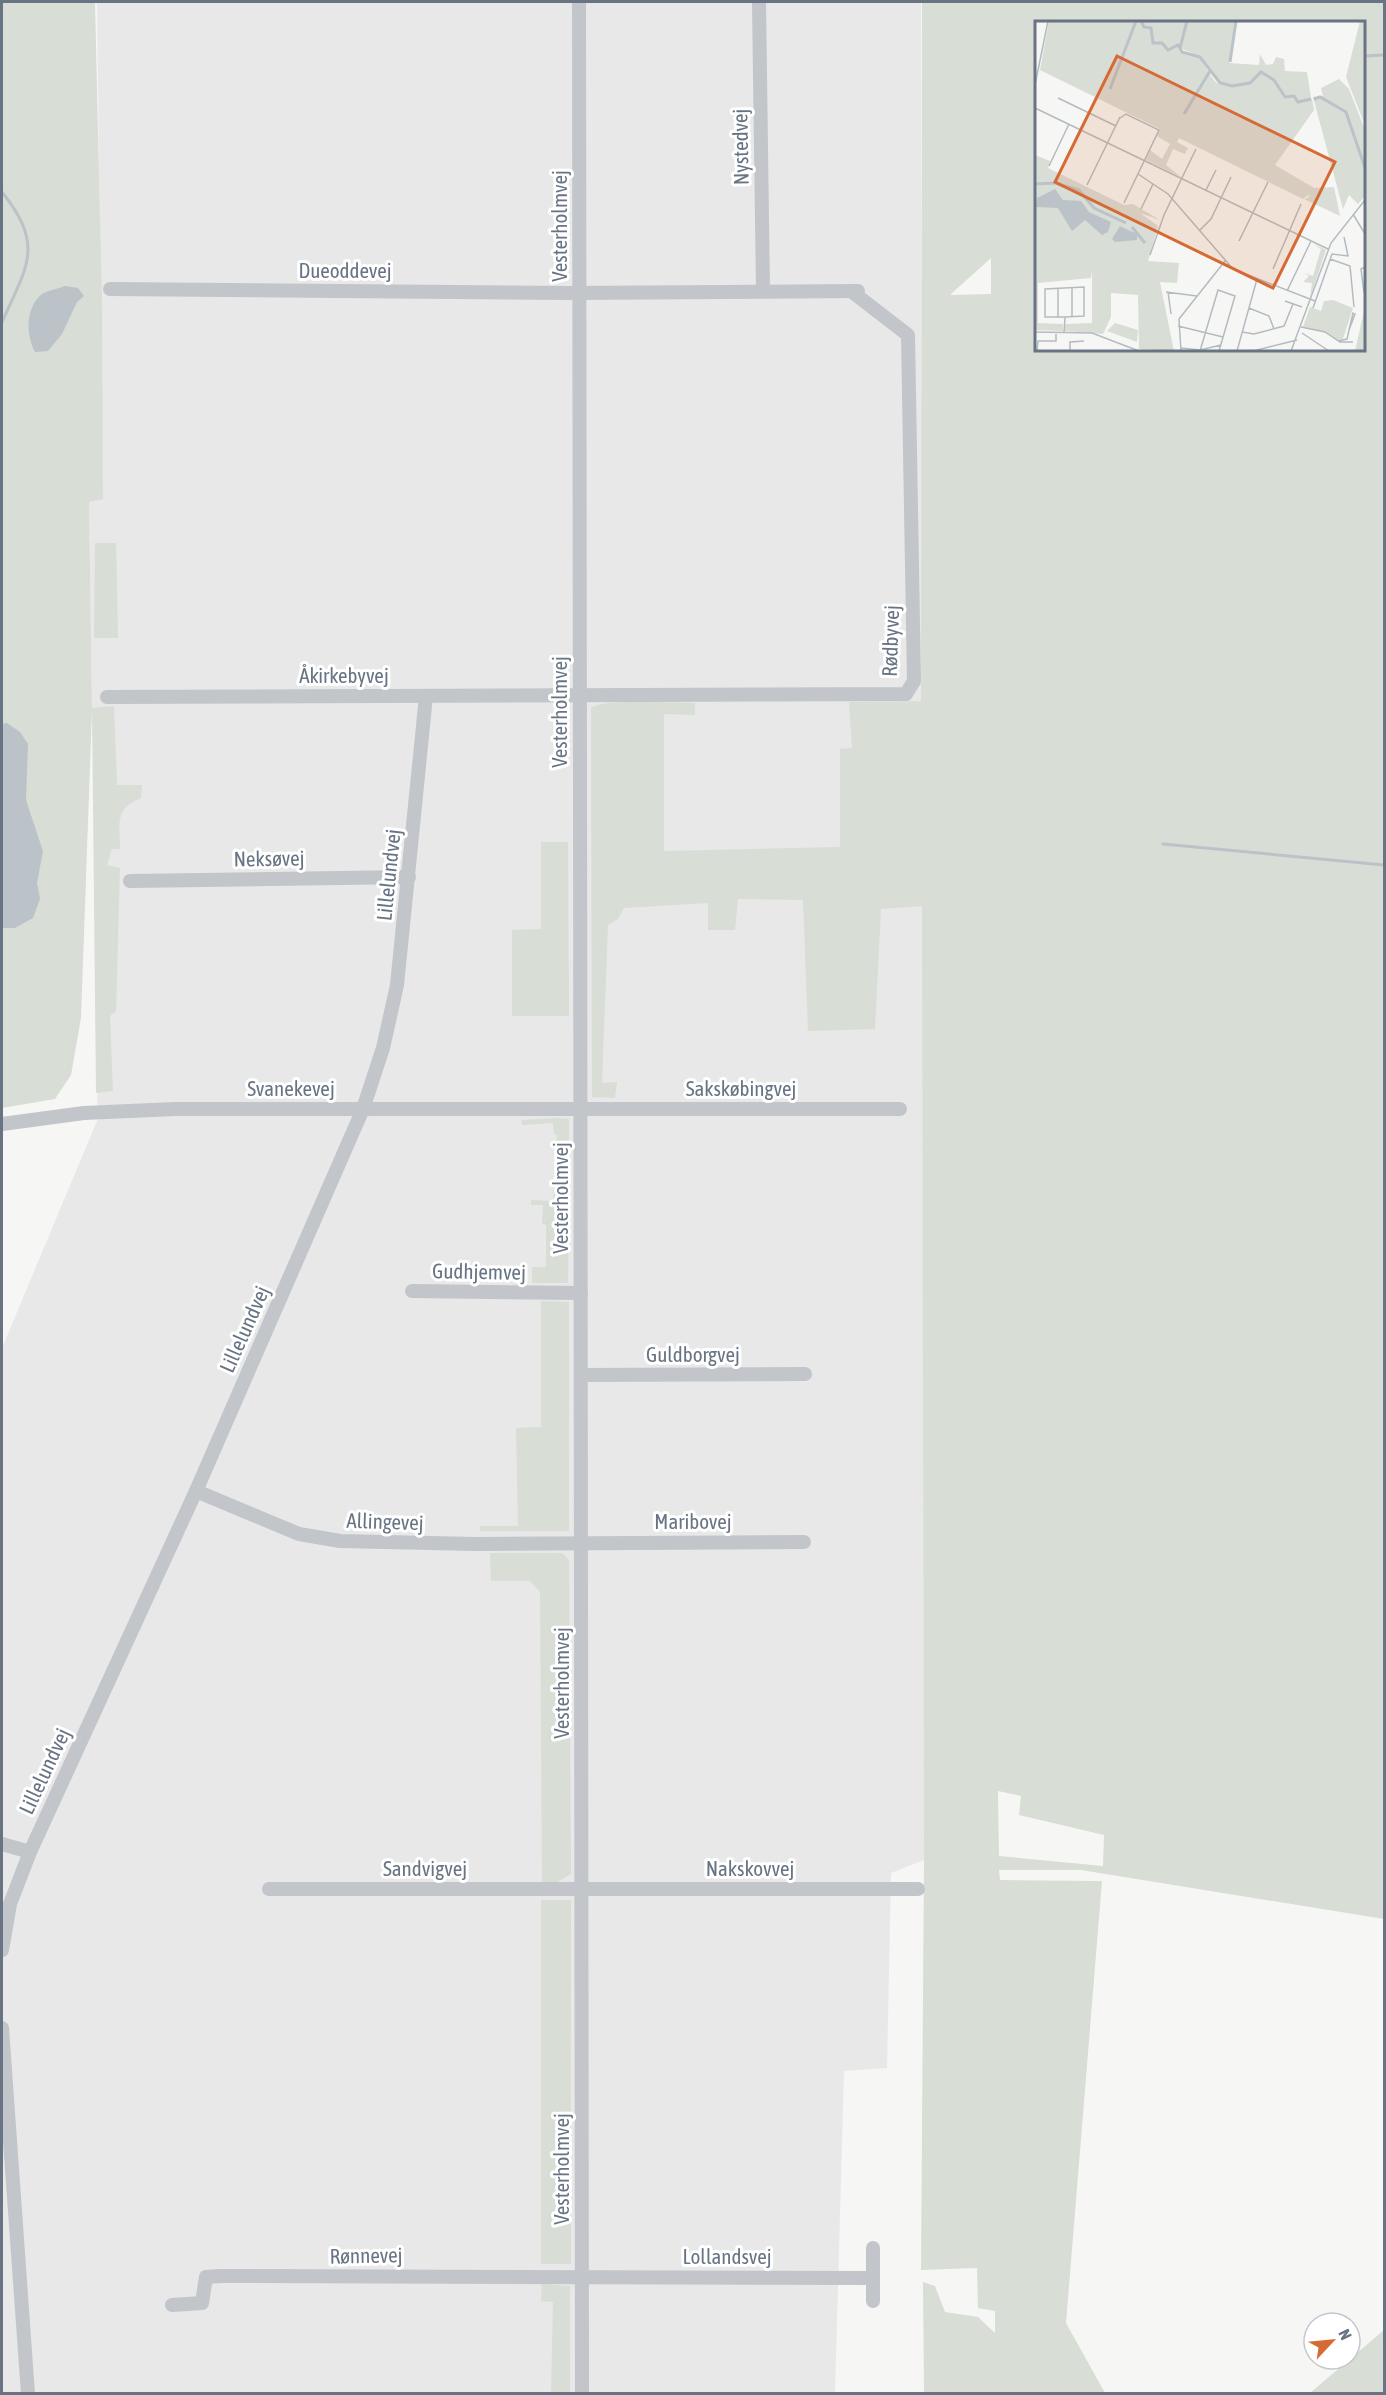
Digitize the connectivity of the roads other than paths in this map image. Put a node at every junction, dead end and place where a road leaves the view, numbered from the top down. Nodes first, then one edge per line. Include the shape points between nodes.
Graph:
1 (579, 2) edge
2 (759, 2) edge
3 (110, 289) dead end
4 (763, 291) junction
5 (580, 293) junction
6 (426, 696) junction
7 (580, 696) junction
8 (107, 697) dead end
9 (409, 877) junction
10 (130, 880) dead end
11 (363, 1109) junction
12 (582, 1109) junction
13 (900, 1109) dead end
14 (2, 1124) edge
15 (412, 1292) dead end
16 (581, 1293) junction
17 (805, 1374) dead end
18 (581, 1375) junction
19 (196, 1491) junction
20 (804, 1542) dead end
21 (582, 1543) junction
22 (2, 1844) edge
23 (30, 1852) junction
24 (269, 1889) dead end
25 (582, 1889) junction
26 (918, 1889) dead end
27 (2, 1950) edge
28 (2, 2028) edge
29 (8, 2214) edge
30 (873, 2248) dead end
31 (582, 2276) junction
32 (873, 2278) junction
33 (873, 2301) dead end
34 (172, 2305) dead end
35 (28, 2394) edge
36 (582, 2394) edge

1 - 5 street, Vesterholmvej
2 - 4 street, Nystedvej
3 - 5 street, Dueoddevej
4 - 5 street
4 - 7 street, Rødbyvej via 856,291 908,335 914,681 906,694
5 - 7 street, Vesterholmvej
6 - 7 street, Åkirkebyvej
6 - 8 street, Åkirkebyvej
6 - 9 street, Lillelundvej
7 - 12 street, Vesterholmvej
9 - 10 street, Neksøvej
9 - 11 street, Lillelundvej via 397,985 383,1048
11 - 12 street, Svanekevej
11 - 14 street, Svanekevej via 175,1108 84,1113
11 - 19 street, Lillelundvej
12 - 13 street, Sakskøbingvej
12 - 16 street, Vesterholmvej
15 - 16 street, Gudhjemvej
16 - 18 street, Vesterholmvej
17 - 18 street, Guldborgvej
18 - 21 street, Vesterholmvej
19 - 21 street, Allingevej via 299,1534 340,1541
19 - 23 street, Lillelundvej
20 - 21 street, Maribovej
21 - 25 street, Vesterholmvej
22 - 23 street
23 - 27 street, Lillelundvej via 10,1904
24 - 25 street, Sandvigvej
25 - 26 street, Nakskovvej
25 - 31 street, Vesterholmvej
28 - 29 street
29 - 35 street
30 - 32 street
31 - 32 street, Lollandsvej
31 - 34 street, Rønnevej via 206,2277 202,2303
31 - 36 street, Vesterholmvej
32 - 33 street

